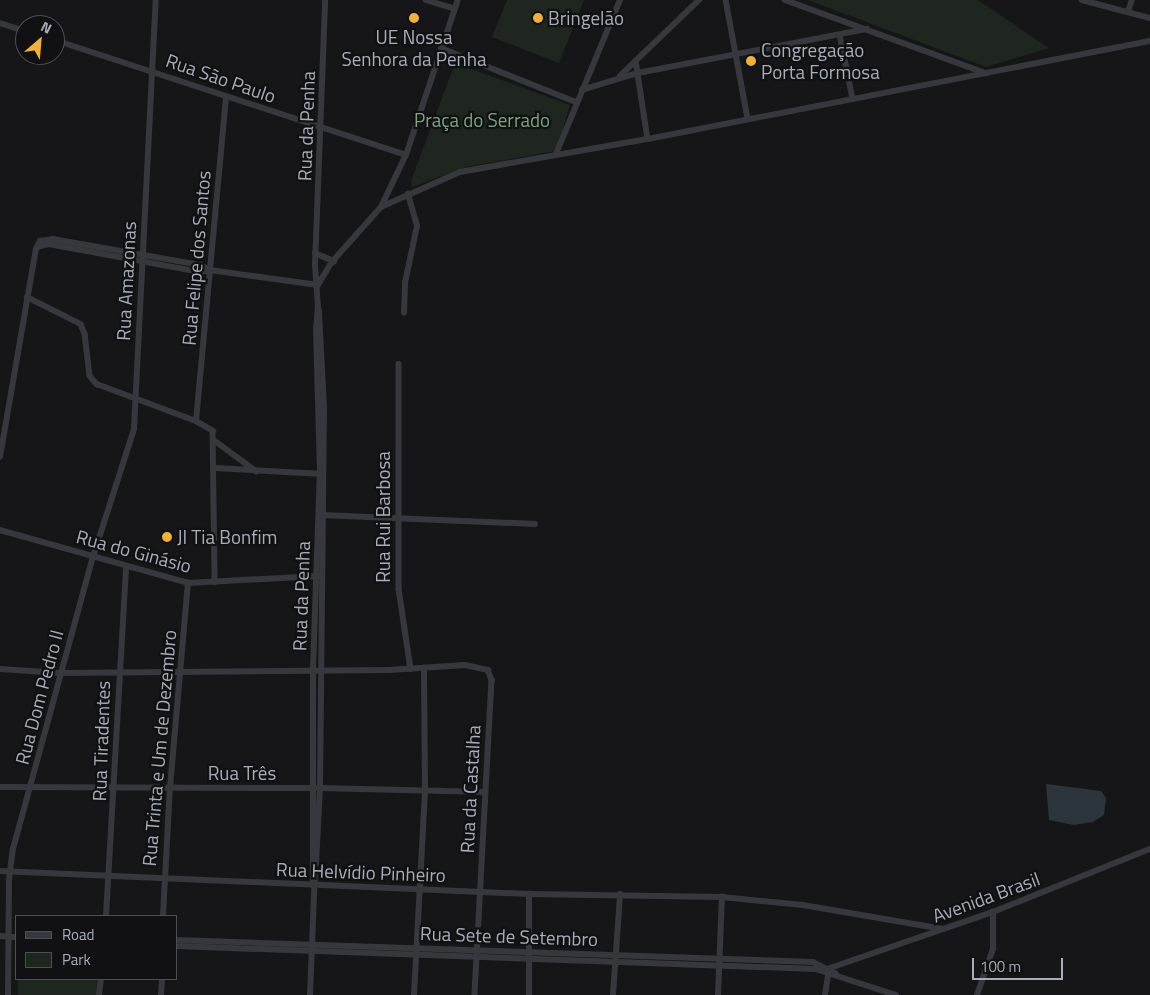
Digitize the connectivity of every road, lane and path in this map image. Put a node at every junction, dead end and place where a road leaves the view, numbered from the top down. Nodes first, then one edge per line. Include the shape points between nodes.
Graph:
1 (156, 0) edge
2 (325, 0) edge
3 (426, 0) edge
4 (458, 0) edge
5 (620, 0) edge
6 (699, 0) edge
7 (726, 0) edge
8 (785, 0) edge
9 (1082, 0) edge
10 (1132, 0) edge
11 (455, 9) junction
12 (1128, 12) junction
13 (1150, 18) edge
14 (842, 20) junction
15 (0, 23) edge
16 (15, 28) edge
17 (867, 29) junction
18 (843, 34) junction
19 (1150, 40) edge
20 (65, 43) edge
21 (441, 48) junction
22 (739, 54) junction
23 (636, 61) junction
24 (152, 70) junction
25 (638, 73) junction
26 (988, 74) junction
27 (619, 77) junction
28 (582, 90) junction
29 (226, 98) junction
30 (853, 99) junction
31 (576, 102) junction
32 (748, 119) junction
33 (322, 126) junction
34 (648, 139) junction
35 (556, 154) junction
36 (406, 155) junction
37 (408, 194) junction
38 (381, 207) junction
39 (38, 246) junction
40 (315, 253) junction
41 (142, 255) junction
42 (334, 261) junction
43 (142, 263) junction
44 (210, 270) junction
45 (318, 285) junction
46 (27, 297) junction
47 (404, 314) dead end
48 (399, 364) dead end
49 (136, 398) junction
50 (196, 421) junction
51 (216, 441) junction
52 (0, 457) edge
53 (216, 468) junction
54 (258, 472) junction
55 (322, 474) junction
56 (321, 515) junction
57 (397, 518) junction
58 (535, 524) dead end
59 (0, 530) edge
60 (93, 557) junction
61 (126, 567) junction
62 (319, 576) junction
63 (215, 582) junction
64 (188, 583) junction
65 (0, 669) edge
66 (321, 669) junction
67 (411, 669) junction
68 (424, 669) junction
69 (313, 670) junction
70 (179, 672) junction
71 (60, 673) junction
72 (118, 673) junction
73 (0, 787) edge
74 (30, 787) junction
75 (114, 788) junction
76 (170, 788) junction
77 (313, 788) junction
78 (320, 788) junction
79 (425, 789) junction
80 (485, 792) junction
81 (1150, 849) edge
82 (0, 871) edge
83 (9, 871) junction
84 (109, 877) junction
85 (164, 879) junction
86 (313, 886) junction
87 (420, 889) junction
88 (480, 891) junction
89 (529, 894) junction
90 (620, 894) junction
91 (722, 898) junction
92 (993, 912) junction
93 (106, 915) edge
94 (163, 915) edge
95 (943, 929) junction
96 (0, 936) edge
97 (9, 937) junction
98 (15, 938) edge
99 (178, 940) edge
100 (178, 946) edge
101 (311, 948) junction
102 (417, 948) junction
103 (371, 950) junction
104 (476, 954) junction
105 (528, 954) junction
106 (416, 956) junction
107 (615, 956) junction
108 (614, 963) junction
109 (719, 963) junction
110 (829, 970) junction
111 (101, 980) edge
112 (162, 980) edge
113 (8, 995) edge
114 (99, 995) edge
115 (161, 995) edge
116 (310, 995) edge
117 (414, 995) edge
118 (475, 995) edge
119 (529, 995) edge
120 (613, 995) edge
121 (718, 995) edge
122 (825, 995) edge
123 (896, 995) edge
124 (977, 995) edge

1 - 24 street, Rua Amazonas
2 - 33 street, Rua da Penha
3 - 11 street
4 - 11 street
5 - 28 street
6 - 23 street
7 - 22 street
8 - 14 street
9 - 12 street
10 - 12 street
11 - 21 street
12 - 13 street
14 - 17 street
14 - 18 street
15 - 16 street
17 - 18 street
17 - 26 street
18 - 22 street
18 - 30 street
19 - 26 street
20 - 24 street, Rua São Paulo
21 - 31 street
21 - 36 street
22 - 25 street
22 - 32 street
23 - 25 street
23 - 27 street
24 - 29 street, Rua São Paulo
24 - 41 street, Rua Amazonas
25 - 27 street
25 - 34 street
26 - 30 street
27 - 28 street
28 - 31 street
29 - 33 street, Rua São Paulo
29 - 44 street, Rua Felipe dos Santos
30 - 32 street
31 - 35 street
32 - 34 street
33 - 36 street, Rua São Paulo
33 - 40 street, Rua da Penha
34 - 35 street
35 - 37 street via 460,172
36 - 38 street
37 - 38 street
37 - 47 street via 417,226 405,283
38 - 42 street
39 - 41 street via 44,239 53,239
39 - 43 street via 56,245
39 - 46 street
40 - 42 street
40 - 45 street, Rua da Penha
41 - 43 street, Rua Amazonas
41 - 44 street via 202,265
42 - 45 street
43 - 44 street via 200,272
43 - 49 street, Rua Amazonas
44 - 45 street
44 - 50 street, Rua Felipe dos Santos
45 - 55 street, Rua da Penha via 323,352
46 - 49 street via 76,319 85,334 90,376 105,388
46 - 52 street
48 - 57 street, Rua Rui Barbosa
49 - 50 street
49 - 60 street, Rua Amazonas via 134,429
50 - 51 street via 213,430
51 - 53 street
51 - 54 street
53 - 54 street
53 - 63 street
54 - 55 street
55 - 56 street, Rua da Penha
56 - 57 street
56 - 62 street, Rua da Penha
57 - 58 street
57 - 67 street, Rua Rui Barbosa via 401,614
59 - 60 street, Rua do Ginásio
60 - 61 street, Rua do Ginásio
60 - 71 street, Rua Dom Pedro II
61 - 64 street, Rua do Ginásio
61 - 72 street, Rua Tiradentes
62 - 63 street, Rua do Ginásio
62 - 66 street, Rua da Penha
62 - 69 street, Rua da Penha
63 - 64 street, Rua do Ginásio
64 - 70 street, Rua Trinta e Um de Dezembro
65 - 71 street
66 - 67 street
66 - 69 street
66 - 78 street, Rua da Penha
67 - 68 street
68 - 79 street
68 - 80 street, Rua da Castalha via 474,665 492,674
69 - 70 street
69 - 77 street, Rua da Penha
70 - 72 street
70 - 76 street, Rua Trinta e Um de Dezembro
71 - 72 street
71 - 74 street, Rua Dom Pedro II
72 - 75 street, Rua Tiradentes
73 - 74 street, Rua Três
74 - 75 street, Rua Três
74 - 83 street, Rua Dom Pedro II
75 - 76 street, Rua Três
75 - 84 street, Rua Tiradentes
76 - 77 street, Rua Três
76 - 85 street, Rua Trinta e Um de Dezembro
77 - 78 street, Rua Três
77 - 86 street, Rua da Penha via 310,883
78 - 79 street, Rua Três
78 - 86 street, Rua da Penha
79 - 80 street, Rua Três
79 - 87 street
80 - 88 street, Rua da Castalha
81 - 92 street, Avenida Brasil
82 - 83 street, Rua Helvídio Pinheiro
83 - 84 street, Rua Helvídio Pinheiro
83 - 97 street, Rua Dom Pedro II
84 - 85 street, Rua Helvídio Pinheiro
84 - 93 street, Rua Tiradentes
85 - 86 street, Rua Helvídio Pinheiro
85 - 94 street, Rua Trinta e Um de Dezembro
86 - 87 street, Rua Helvídio Pinheiro
86 - 101 street, Rua da Penha
87 - 88 street, Rua Helvídio Pinheiro
87 - 102 street
88 - 89 street, Rua Helvídio Pinheiro
88 - 104 street, Rua da Castalha
89 - 90 street, Rua Helvídio Pinheiro
89 - 105 street
90 - 91 street, Rua Helvídio Pinheiro
90 - 107 street
91 - 95 street, Rua Helvídio Pinheiro via 803,905
91 - 109 street
92 - 95 street, Avenida Brasil
92 - 124 street via 993,949
95 - 110 street, Avenida Brasil
96 - 97 street
97 - 98 street
97 - 113 street, Rua Dom Pedro II
99 - 101 street, Rua Sete de Setembro
100 - 101 street, Rua Sete de Setembro
101 - 103 street, Rua Sete de Setembro
101 - 116 street, Rua da Penha
102 - 103 street, Rua Sete de Setembro
102 - 104 street, Rua Sete de Setembro
102 - 106 street
103 - 106 street, Rua Sete de Setembro
104 - 105 street, Rua Sete de Setembro
104 - 106 street, Rua Sete de Setembro
104 - 118 street, Rua da Castalha
105 - 107 street, Rua Sete de Setembro
105 - 108 street, Rua Sete de Setembro
105 - 119 street
106 - 117 street
107 - 108 street
107 - 109 street, Rua Sete de Setembro
108 - 109 street, Rua Sete de Setembro
108 - 120 street
109 - 110 street, Rua Sete de Setembro
109 - 121 street
110 - 122 street
110 - 123 street, Rua Sete de Setembro
111 - 114 street
112 - 115 street

